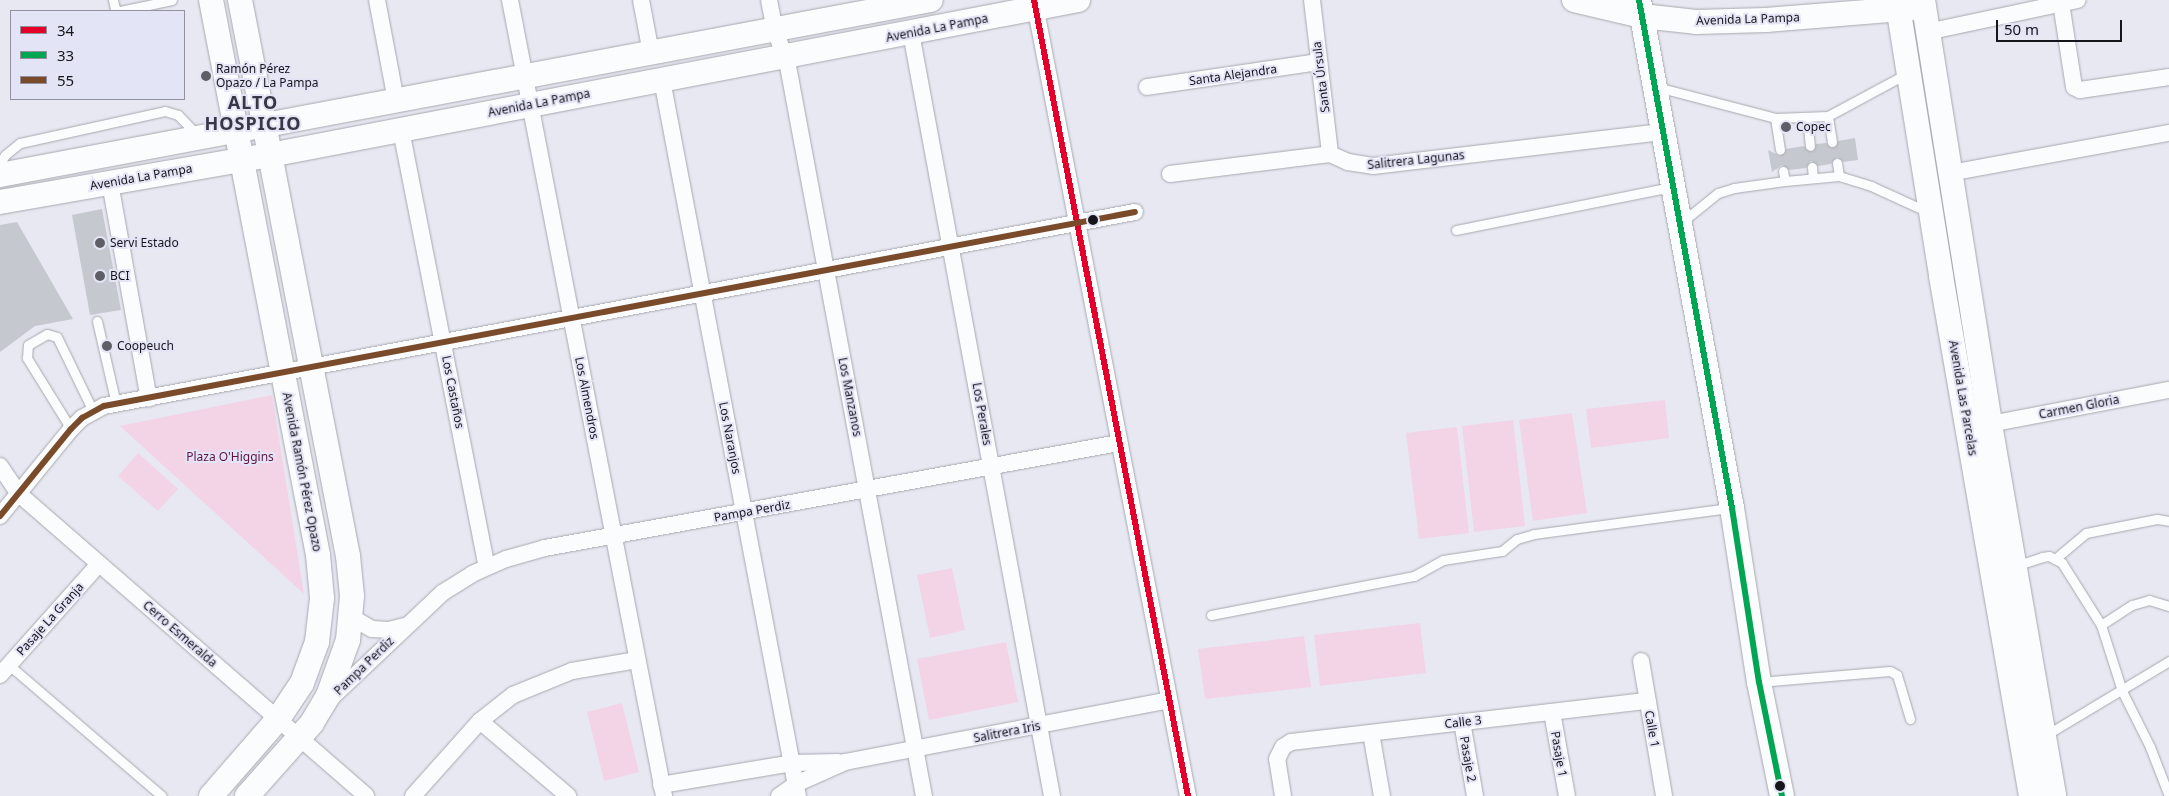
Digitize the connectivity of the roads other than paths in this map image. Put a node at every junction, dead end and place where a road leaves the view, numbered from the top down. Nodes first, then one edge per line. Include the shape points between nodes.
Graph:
1 (172, 0) edge
2 (211, 0) edge
3 (240, 0) edge
4 (376, 0) edge
5 (510, 0) edge
6 (640, 0) edge
7 (769, 0) edge
8 (931, 0) edge
9 (1078, 0) edge
10 (1312, 0) edge
11 (1574, 0) edge
12 (2078, 0) edge
13 (902, 3) edge
14 (1923, 3) edge
15 (2061, 3) junction
16 (1034, 4) edge
17 (1898, 5) edge
18 (1641, 8) edge
19 (125, 10) edge
20 (775, 30) junction
21 (911, 32) junction
22 (1927, 32) junction
23 (651, 53) junction
24 (786, 56) junction
25 (1319, 62) junction
26 (1908, 73) junction
27 (525, 77) junction
28 (2169, 77) edge
29 (662, 80) junction
30 (1656, 86) junction
31 (1147, 87) dead end
32 (396, 101) junction
33 (530, 105) junction
34 (1828, 116) junction
35 (1775, 118) junction
36 (1807, 118) junction
37 (264, 126) junction
38 (401, 130) junction
39 (236, 131) junction
40 (1664, 132) junction
41 (2169, 133) edge
42 (200, 138) junction
43 (1832, 142) dead end
44 (1810, 146) dead end
45 (1780, 150) dead end
46 (270, 154) junction
47 (1330, 154) junction
48 (242, 160) junction
49 (0, 163) edge
50 (1837, 163) dead end
51 (1812, 167) dead end
52 (1783, 171) dead end
53 (1950, 173) junction
54 (1170, 174) dead end
55 (0, 175) edge
56 (1839, 176) junction
57 (1813, 178) junction
58 (1785, 181) junction
59 (110, 183) junction
60 (1674, 187) junction
61 (0, 202) edge
62 (1135, 212) dead end
63 (1931, 214) junction
64 (1077, 222) junction
65 (1681, 224) junction
66 (1456, 230) dead end
67 (951, 246) junction
68 (826, 270) junction
69 (703, 294) junction
70 (572, 319) junction
71 (96, 321) dead end
72 (443, 343) junction
73 (311, 368) junction
74 (283, 373) junction
75 (2169, 390) edge
76 (148, 399) junction
77 (116, 404) junction
78 (93, 411) junction
79 (1990, 424) junction
80 (71, 429) junction
81 (1119, 443) junction
82 (0, 466) edge
83 (991, 466) junction
84 (867, 490) junction
85 (19, 494) junction
86 (1732, 508) junction
87 (744, 512) junction
88 (0, 516) edge
89 (2169, 521) edge
90 (614, 536) junction
91 (2056, 559) junction
92 (99, 564) junction
93 (2014, 566) junction
94 (486, 567) junction
95 (2167, 601) edge
96 (1211, 614) dead end
97 (351, 617) junction
98 (2101, 625) junction
99 (405, 626) junction
100 (638, 660) junction
101 (1641, 661) dead end
102 (2169, 661) edge
103 (4, 670) edge
104 (1758, 682) junction
105 (2122, 691) junction
106 (1169, 700) junction
107 (1648, 701) junction
108 (322, 706) junction
109 (1552, 712) junction
110 (278, 719) junction
111 (480, 720) junction
112 (1910, 720) dead end
113 (1462, 722) junction
114 (1039, 726) junction
115 (1371, 733) junction
116 (2044, 736) junction
117 (299, 738) junction
118 (916, 749) junction
119 (845, 762) junction
120 (792, 763) junction
121 (662, 790) edge
122 (797, 790) edge
123 (162, 796) edge
124 (211, 796) edge
125 (247, 796) edge
126 (366, 796) edge
127 (413, 796) edge
128 (568, 796) edge
129 (779, 796) edge
130 (924, 796) edge
131 (1052, 796) edge
132 (1188, 796) edge
133 (1283, 796) edge
134 (1382, 796) edge
135 (1475, 796) edge
136 (1567, 796) edge
137 (1664, 796) edge
138 (1782, 796) edge
139 (2031, 796) edge
140 (2054, 796) edge
141 (2168, 796) edge

1 - 19 lane
2 - 39 street, Avenida Ramón Pérez Opazo
3 - 37 street
4 - 32 street
5 - 27 street, Los Almendros
6 - 23 street
7 - 20 street, Los Manzanos
8 - 13 street
9 - 16 street, Avenida La Pampa
10 - 25 street, Santa Úrsula
11 - 18 street, Avenida La Pampa
12 - 15 street
13 - 20 street
14 - 17 street, Avenida La Pampa
14 - 22 street, Avenida Las Parcelas
15 - 22 street
15 - 28 street via 2074,87 2080,90
16 - 21 street, Avenida La Pampa
16 - 64 street
17 - 18 street, Avenida La Pampa via 1696,22
17 - 26 street, Avenida Las Parcelas
18 - 30 street
20 - 23 street
20 - 24 street, Los Manzanos
21 - 24 street, Avenida La Pampa
21 - 67 street, Los Perales
22 - 53 street, Avenida Las Parcelas
23 - 27 street
24 - 29 street, Avenida La Pampa
24 - 68 street, Los Manzanos
25 - 31 street, Santa Alejandra
25 - 47 street, Santa Úrsula
26 - 34 lane
26 - 63 street, Avenida Las Parcelas
27 - 32 street
27 - 33 street, Los Almendros
29 - 33 street, Avenida La Pampa
29 - 69 street, Los Naranjos
30 - 35 lane
30 - 40 street
32 - 37 street
33 - 38 street, Avenida La Pampa
33 - 70 street, Los Almendros
34 - 36 lane
34 - 43 lane
35 - 36 lane
35 - 45 lane
36 - 44 lane
37 - 39 street
37 - 46 street
38 - 46 street, Avenida La Pampa
38 - 72 street, Los Castaños
39 - 42 street
39 - 48 street, Avenida Ramón Pérez Opazo
40 - 47 street, Salitrera Lagunas via 1373,166 1348,162
40 - 60 street
41 - 53 street
42 - 49 lane via 178,115 165,111 20,143
42 - 55 street
46 - 48 street, Avenida La Pampa
46 - 73 street
47 - 54 street, Salitrera Lagunas
48 - 59 street, Avenida La Pampa
48 - 74 street, Avenida Ramón Pérez Opazo
50 - 56 lane
51 - 57 lane
52 - 58 lane
53 - 79 street, Avenida Las Parcelas
56 - 57 lane
56 - 63 lane via 1871,186
57 - 58 lane
58 - 65 lane via 1718,193
59 - 61 street, Avenida La Pampa
59 - 76 street
60 - 65 street
60 - 66 lane
62 - 64 street
63 - 139 street, Avenida Las Parcelas
64 - 67 street
64 - 81 street
65 - 86 street
67 - 68 street
67 - 83 street, Los Perales
68 - 69 street
68 - 84 street, Los Manzanos
69 - 70 street
69 - 87 street, Los Naranjos
70 - 72 street
70 - 90 street, Los Almendros
71 - 77 lane
72 - 73 street
72 - 94 street, Los Castaños
73 - 74 street
73 - 97 street via 348,556
74 - 76 street
74 - 110 street, Avenida Ramón Pérez Opazo via 318,555 322,598 311,663 291,702
75 - 79 street, Carmen Gloria
76 - 77 street
77 - 78 street
78 - 80 street
78 - 80 lane via 57,337 47,334 28,346 27,358
79 - 93 street, Avenida Las Parcelas
80 - 85 street
81 - 83 street, Pampa Perdiz
81 - 106 street
82 - 85 street, Cerro Esmeralda
83 - 84 street, Pampa Perdiz
83 - 114 street, Los Perales
84 - 87 street, Pampa Perdiz
84 - 118 street, Los Manzanos
85 - 88 street
85 - 92 street, Cerro Esmeralda
86 - 96 lane via 1534,534 1517,539 1502,551 1443,560 1414,576
86 - 104 street
87 - 90 street, Pampa Perdiz
87 - 120 street, Los Naranjos
89 - 91 lane via 2157,519 2086,533
90 - 94 street, Pampa Perdiz via 525,553
90 - 100 street, Los Almendros
91 - 93 lane via 2042,557
91 - 98 lane
92 - 103 street, Pasaje La Granja
92 - 110 street, Cerro Esmeralda
93 - 116 street, Avenida Las Parcelas
94 - 99 street, Pampa Perdiz via 442,593
95 - 98 lane via 2149,600 2132,604
97 - 99 street, Pampa Perdiz via 380,630
97 - 108 street via 342,663
98 - 105 lane
99 - 108 street, Pampa Perdiz
100 - 111 street via 552,677 513,695
100 - 121 street, Los Almendros
101 - 107 street, Calle 1
102 - 105 lane
103 - 123 lane
104 - 112 lane via 1890,670 1897,675
104 - 138 street
105 - 116 lane
105 - 141 lane via 2150,747
106 - 114 street, Salitrera Iris
106 - 132 street
107 - 109 street, Calle 3
107 - 137 street, Calle 1
108 - 117 street
109 - 113 street, Calle 3
109 - 136 street, Pasaje 1
110 - 117 street, Cerro Esmeralda
110 - 124 street, Avenida Ramón Pérez Opazo
111 - 127 street
111 - 128 street
113 - 115 street, Calle 3
113 - 135 street, Pasaje 2
114 - 118 street, Salitrera Iris
114 - 131 street, Los Perales
115 - 133 street, Calle 3 via 1291,742 1280,750 1277,759
115 - 134 street
116 - 140 street, Avenida Las Parcelas
117 - 125 street
117 - 126 street, Cerro Esmeralda
118 - 119 street, Salitrera Iris
118 - 130 street, Los Manzanos
119 - 120 street, Salitrera Iris
119 - 122 street, Salitrera Iris
120 - 121 street, Salitrera Iris
120 - 122 street, Los Naranjos
122 - 129 street, Salitrera Iris

